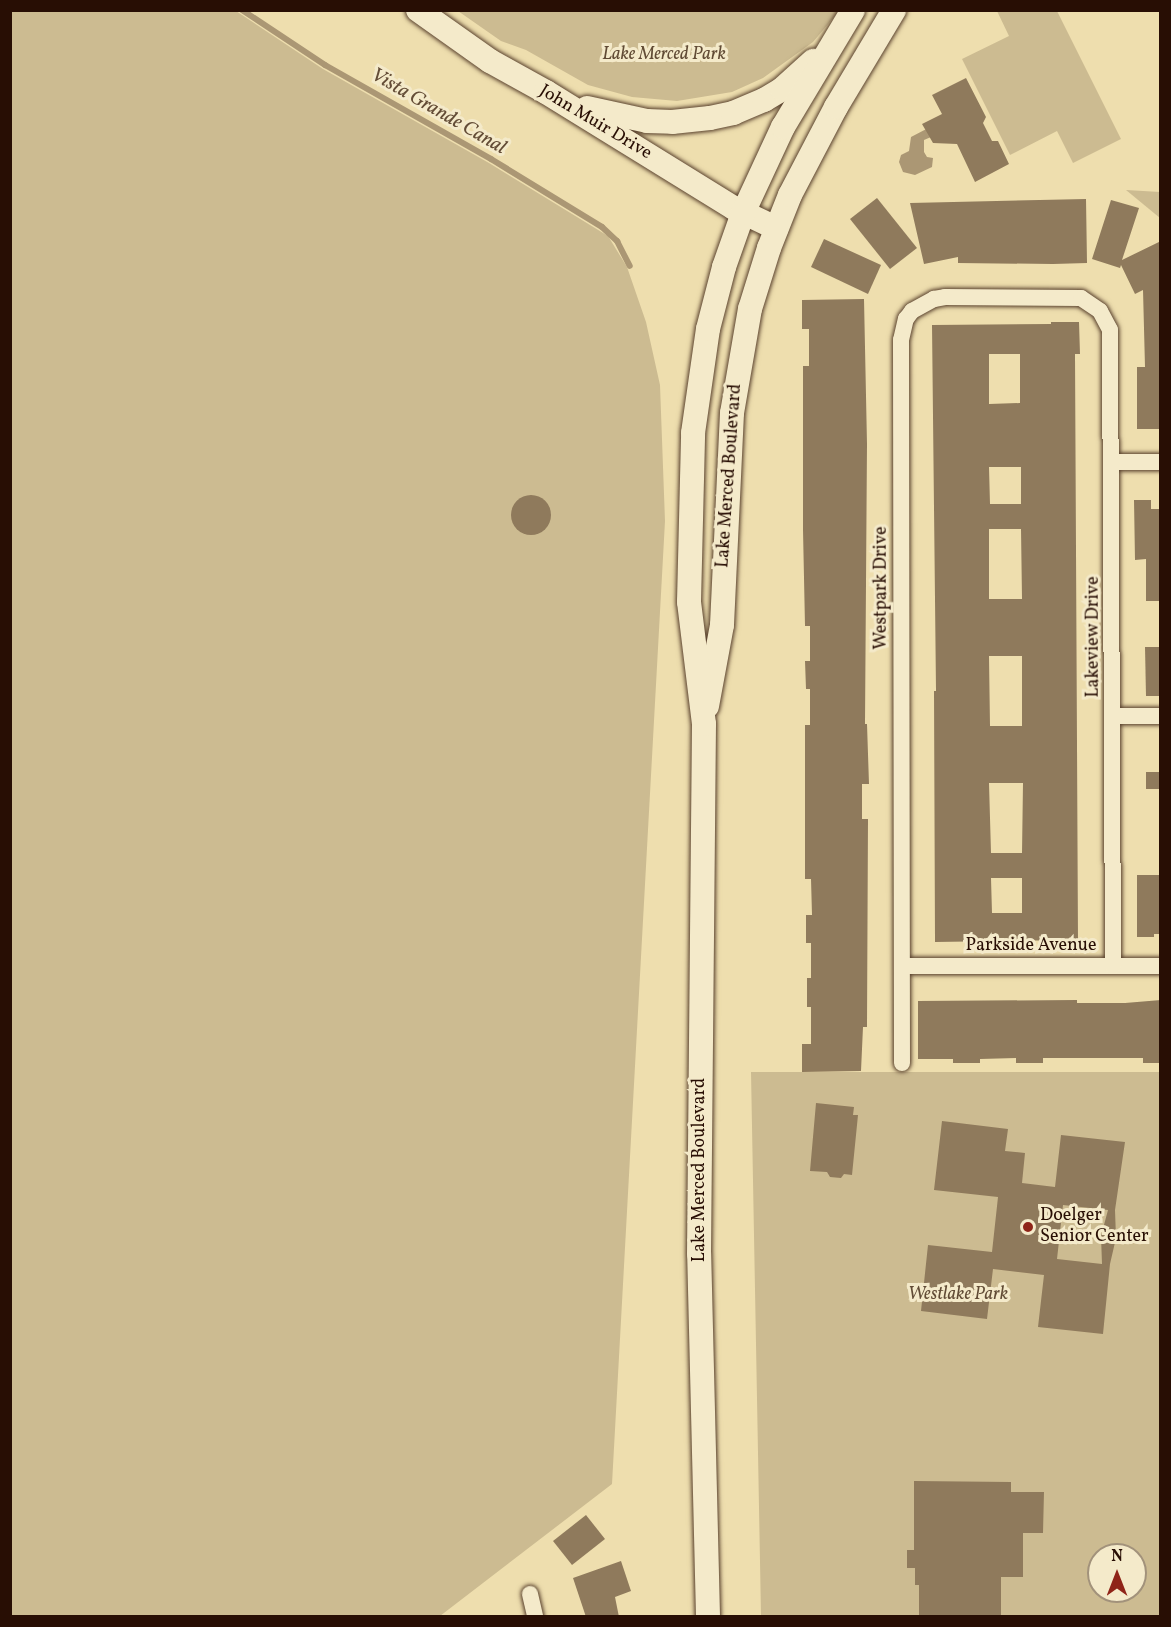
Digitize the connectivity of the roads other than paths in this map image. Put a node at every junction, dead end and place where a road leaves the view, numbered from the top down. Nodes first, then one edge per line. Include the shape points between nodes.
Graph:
1 (417, 10) edge
2 (854, 10) edge
3 (894, 10) edge
4 (838, 36) junction
5 (546, 92) junction
6 (742, 213) junction
7 (776, 228) junction
8 (1100, 311) joint
9 (1112, 462) junction
10 (1161, 462) edge
11 (1113, 716) junction
12 (1161, 716) edge
13 (704, 724) junction
14 (902, 966) junction
15 (1113, 966) junction
16 (1161, 966) edge
17 (902, 1063) dead end
18 (530, 1594) dead end
19 (535, 1617) edge
20 (708, 1617) edge

1 - 5 main road, John Muir Drive via 490,61
2 - 4 main road, Lake Merced Boulevard
3 - 7 main road, Lake Merced Boulevard via 816,144
4 - 5 main road via 772,95 744,109 710,118 672,122 625,118
4 - 6 main road, Lake Merced Boulevard via 783,127
5 - 6 main road, John Muir Drive
6 - 7 main road, John Muir Drive
6 - 13 main road, Lake Merced Boulevard via 708,329 693,433 689,602
7 - 13 main road, Lake Merced Boulevard via 750,309 734,392 722,625
8 - 9 street, Lakeview Drive via 1112,342
8 - 14 street, Westpark Drive via 1081,298 945,297 923,303 912,311 902,329
9 - 10 street
9 - 11 street, Lakeview Drive
11 - 12 street
11 - 15 street, Lakeview Drive
13 - 20 main road, Lake Merced Boulevard via 699,1254
14 - 15 street, Parkside Avenue
14 - 17 street, Westpark Drive
15 - 16 street, Parkside Avenue
18 - 19 street

